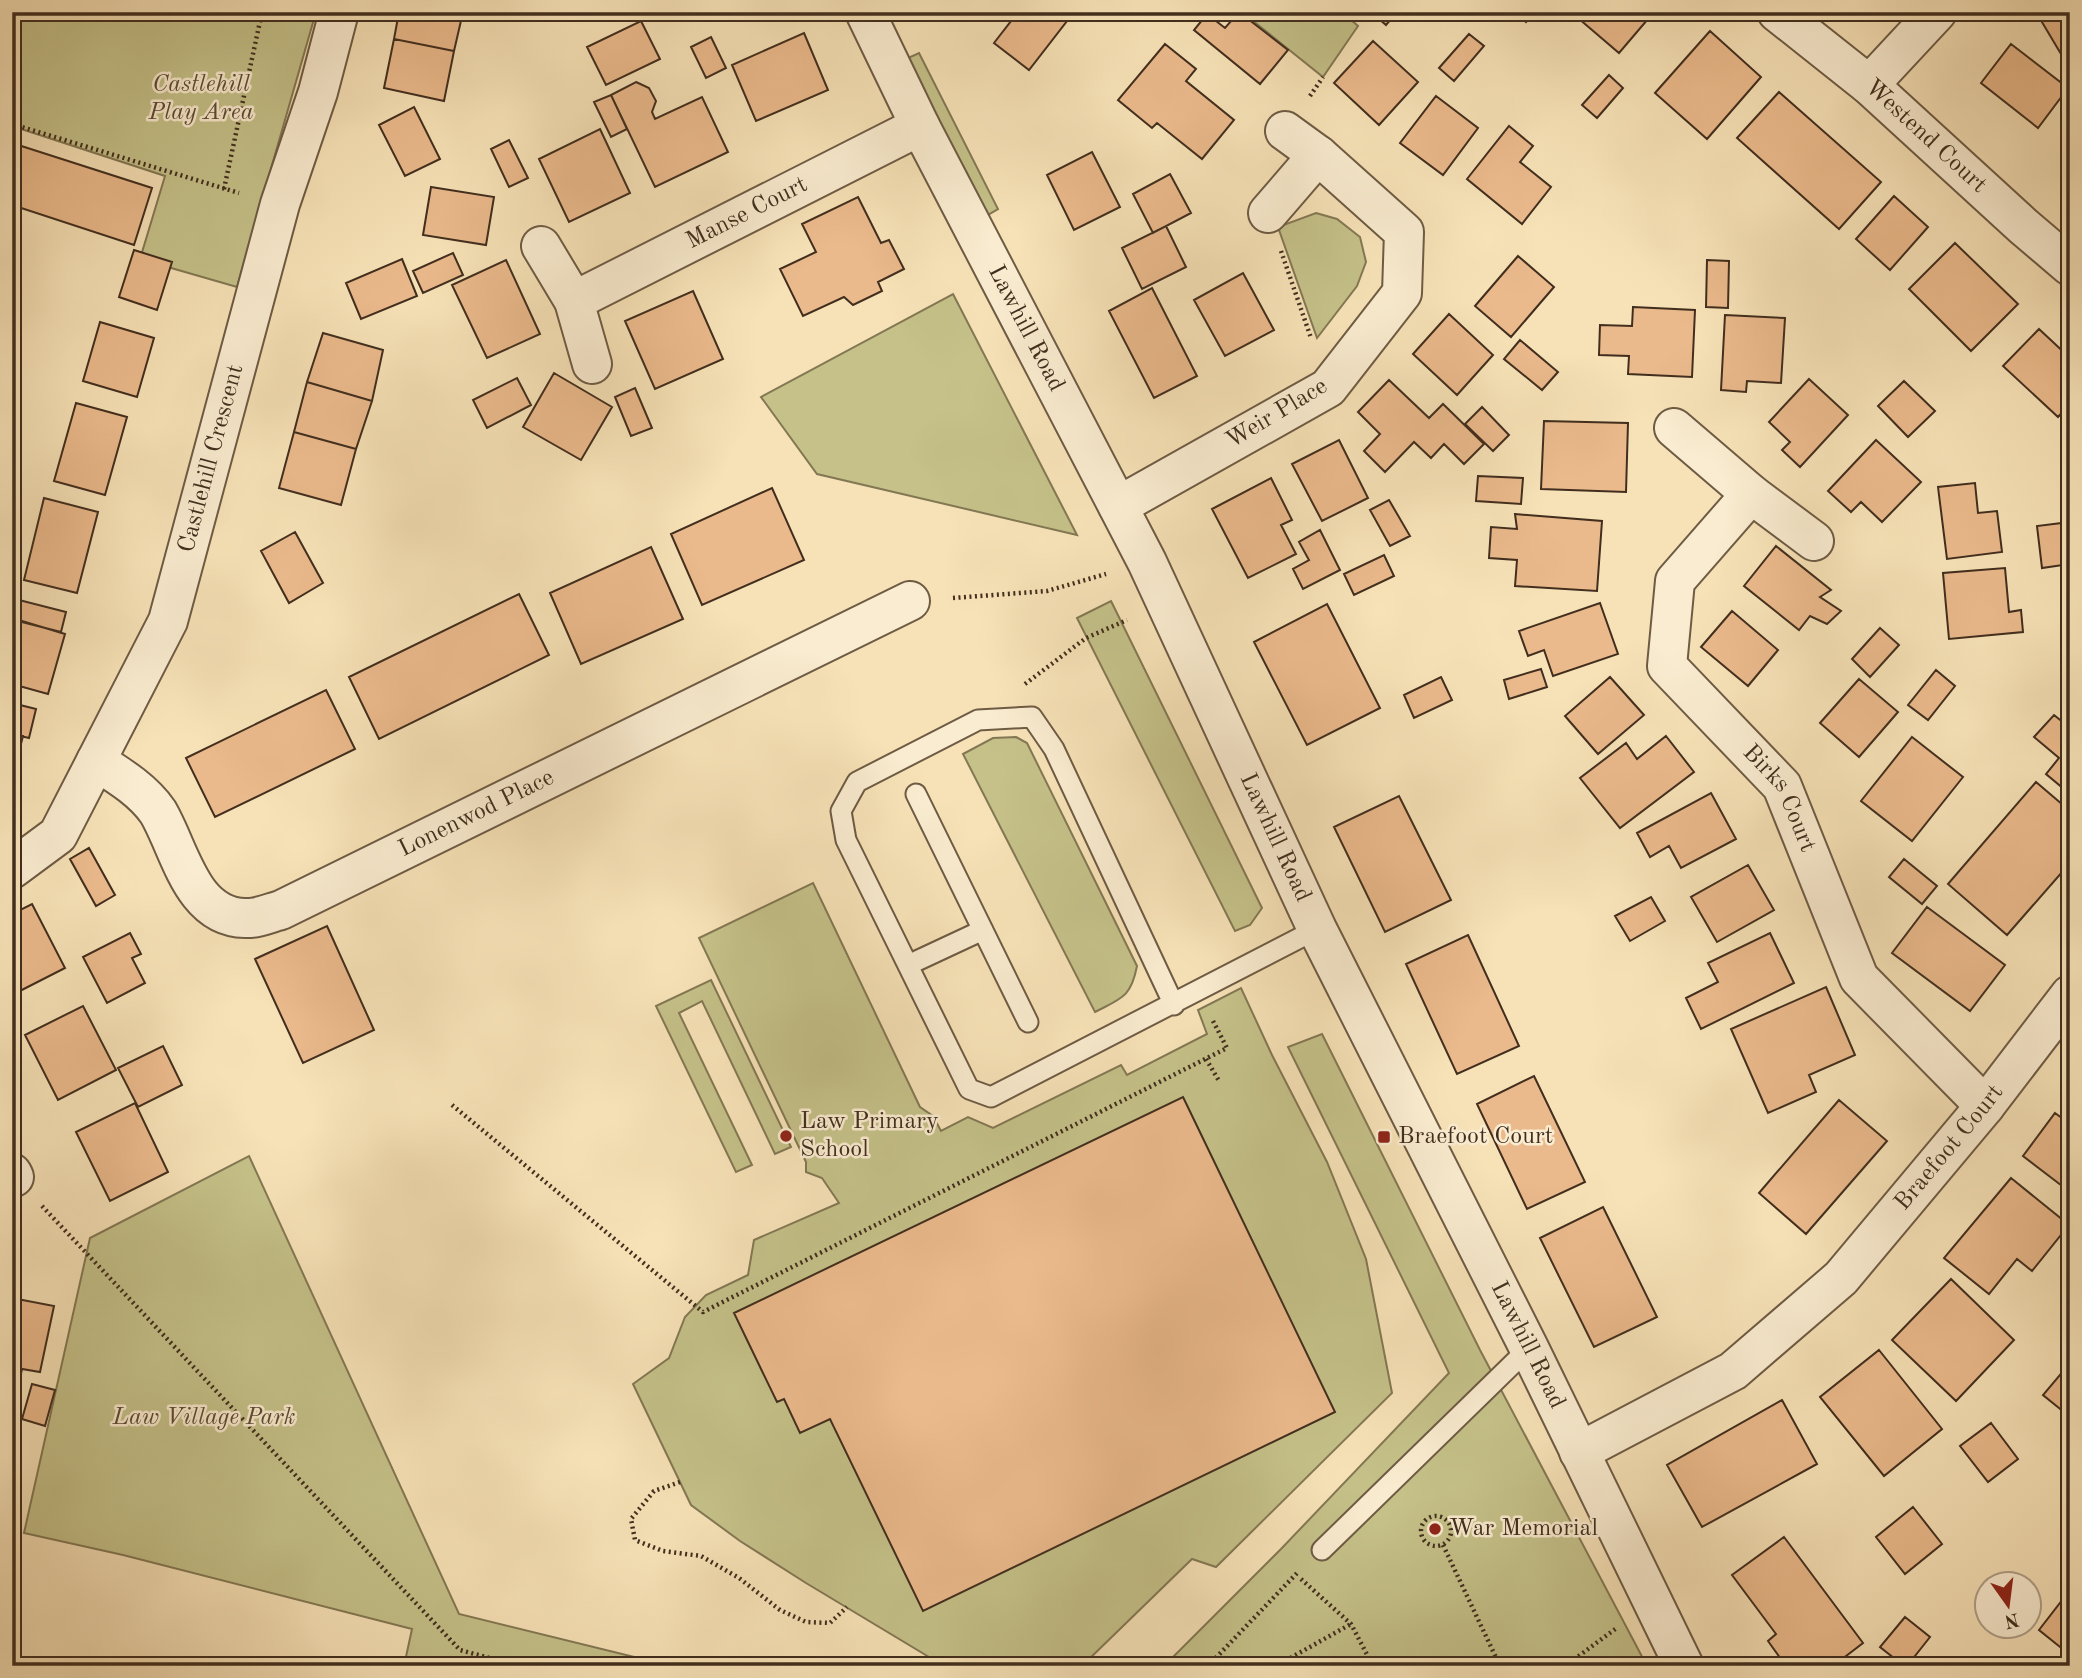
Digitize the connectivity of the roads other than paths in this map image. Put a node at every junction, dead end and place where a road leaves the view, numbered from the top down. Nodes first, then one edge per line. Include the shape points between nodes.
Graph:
1 (339, 12) edge
2 (865, 12) edge
3 (1777, 12) edge
4 (1937, 12) edge
5 (1869, 85) junction
6 (920, 125) junction
7 (1285, 131) dead end
8 (1318, 155) junction
9 (1268, 214) road end
10 (541, 246) dead end
11 (2070, 266) edge
12 (574, 301) junction
13 (592, 364) dead end
14 (1675, 428) dead end
15 (1751, 494) junction
16 (1118, 506) junction
17 (1814, 541) dead end
18 (910, 601) road end
19 (96, 761) junction
20 (916, 794) dead end
21 (12, 869) edge
22 (1317, 929) junction
23 (983, 930) junction
24 (908, 965) junction
25 (2070, 995) edge
26 (1174, 1005) junction
27 (1028, 1022) dead end
28 (1985, 1106) junction
29 (1529, 1348) junction
30 (1578, 1452) junction
31 (1322, 1550) road end
32 (1684, 1666) edge

1 - 19 street, Castlehill Crescent via 280,204 168,621
2 - 6 street, Lawhill Road
3 - 5 street, Westend Court
4 - 5 street
5 - 11 street, Westend Court
6 - 12 street, Manse Court
6 - 16 street, Lawhill Road
7 - 8 street, Weir Place
8 - 9 street
8 - 16 street, Weir Place via 1404,232 1402,293 1328,388
10 - 12 street
12 - 13 street
14 - 15 street
15 - 17 street
15 - 28 street, Birks Court via 1675,581 1667,666 1782,786 1859,978
16 - 22 street, Lawhill Road
18 - 19 street, Lonenwod Place via 281,910 246,919 219,913 183,867 157,811 131,783
19 - 21 street, Castlehill Crescent via 58,835
20 - 23 lane
22 - 26 lane
22 - 29 street, Lawhill Road
23 - 24 lane
23 - 27 lane
24 - 26 lane via 969,1089 990,1097
24 - 26 lane via 846,839 841,811 857,782 978,720 1032,717 1054,749
25 - 28 street, Braefoot Court
28 - 30 street, Braefoot Court via 1841,1279 1733,1371
29 - 30 street, Lawhill Road
29 - 31 lane
30 - 32 street, Lawhill Road

